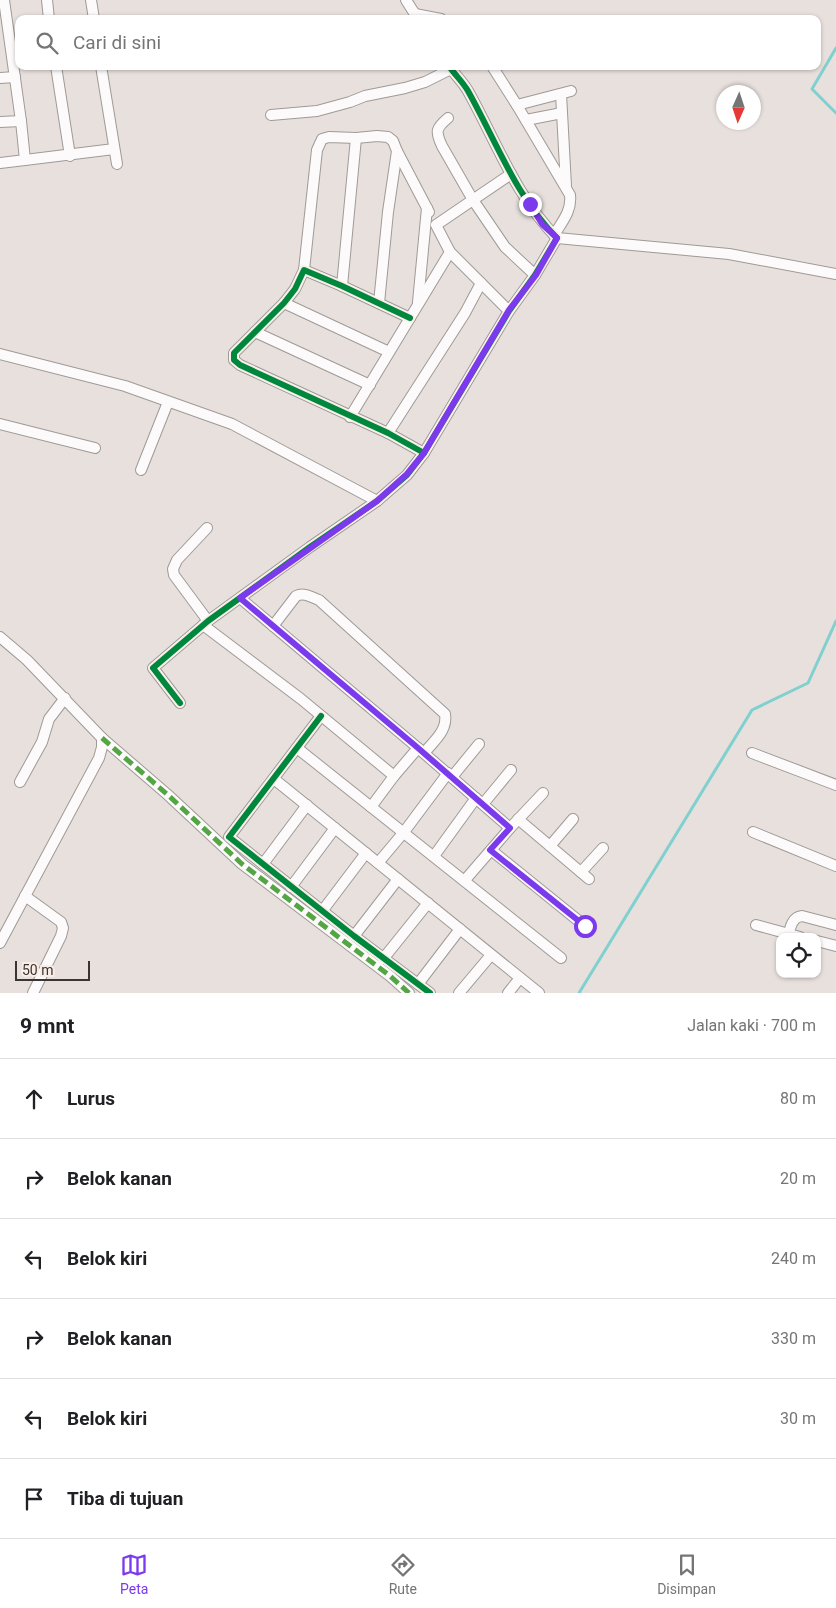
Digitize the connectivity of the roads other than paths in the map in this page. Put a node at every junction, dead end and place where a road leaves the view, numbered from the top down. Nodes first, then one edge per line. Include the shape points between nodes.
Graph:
1 (4, 0) edge
2 (47, 0) edge
3 (91, 0) edge
4 (406, 0) edge
5 (49, 15) edge
6 (93, 15) edge
7 (416, 15) edge
8 (5, 35) edge
9 (57, 70) edge
10 (102, 70) edge
11 (447, 70) edge
12 (452, 70) edge
13 (495, 70) edge
14 (15, 77) junction
15 (0, 78) edge
16 (517, 105) junction
17 (562, 113) junction
18 (271, 115) dead end
19 (448, 118) dead end
20 (526, 120) junction
21 (21, 121) junction
22 (0, 122) edge
23 (356, 138) junction
24 (114, 150) junction
25 (397, 151) junction
26 (70, 156) junction
27 (24, 160) junction
28 (0, 163) edge
29 (117, 164) dead end
30 (511, 174) junction
31 (566, 187) junction
32 (473, 200) junction
33 (427, 208) junction
34 (436, 226) junction
35 (556, 236) junction
36 (450, 252) junction
37 (304, 270) junction
38 (836, 274) edge
39 (536, 275) junction
40 (481, 283) junction
41 (342, 286) junction
42 (284, 303) junction
43 (379, 303) junction
44 (417, 305) junction
45 (509, 310) junction
46 (410, 318) junction
47 (255, 332) junction
48 (390, 352) junction
49 (0, 354) edge
50 (370, 385) junction
51 (168, 402) junction
52 (350, 417) junction
53 (0, 424) edge
54 (388, 434) junction
55 (95, 448) dead end
56 (424, 453) junction
57 (141, 470) dead end
58 (377, 501) junction
59 (207, 528) dead end
60 (240, 598) junction
61 (205, 623) junction
62 (273, 626) junction
63 (0, 638) edge
64 (65, 698) junction
65 (180, 703) dead end
66 (321, 716) junction
67 (102, 738) junction
68 (479, 744) dead end
69 (297, 748) junction
70 (421, 750) junction
71 (752, 752) dead end
72 (511, 770) dead end
73 (450, 775) junction
74 (394, 776) junction
75 (274, 779) junction
76 (20, 782) dead end
77 (836, 785) edge
78 (543, 793) dead end
79 (480, 801) junction
80 (307, 805) junction
81 (371, 807) junction
82 (573, 818) dead end
83 (518, 819) junction
84 (335, 828) junction
85 (510, 828) junction
86 (404, 832) junction
87 (753, 832) dead end
88 (550, 846) junction
89 (603, 848) dead end
90 (490, 850) junction
91 (366, 853) junction
92 (434, 856) junction
93 (378, 863) junction
94 (263, 864) junction
95 (836, 866) edge
96 (398, 879) junction
97 (465, 880) junction
98 (291, 886) junction
99 (25, 896) junction
100 (428, 903) junction
101 (323, 910) junction
102 (756, 925) dead end
103 (836, 925) edge
104 (585, 926) dead end
105 (460, 930) junction
106 (782, 933) edge
107 (790, 933) edge
108 (354, 936) junction
109 (821, 942) edge
110 (0, 943) edge
111 (836, 946) edge
112 (491, 955) junction
113 (561, 958) dead end
114 (384, 959) junction
115 (520, 978) junction
116 (418, 984) junction
117 (33, 993) edge
118 (409, 993) edge
119 (430, 993) edge
120 (458, 993) edge
121 (508, 993) edge
122 (539, 993) edge

1 - 8 street
2 - 5 street
3 - 6 street
4 - 7 street
8 - 14 street
9 - 26 street
10 - 24 street
11 - 18 street via 426,82 317,111
12 - 30 street via 467,88
13 - 16 street
14 - 15 street
14 - 21 street
16 - 17 street via 566,92
16 - 20 street
17 - 20 street
17 - 31 street
19 - 32 street via 439,126 439,138
20 - 31 street
21 - 22 street
21 - 27 street
23 - 25 street via 388,137
23 - 37 street via 329,137 319,144
23 - 41 street
24 - 26 street
24 - 29 street
25 - 33 street
25 - 43 street
26 - 27 street
27 - 28 street
30 - 32 street
30 - 35 street via 542,224
31 - 35 street via 571,202
32 - 34 street
32 - 39 street via 505,247
33 - 34 street
33 - 44 street
34 - 36 street
35 - 38 street via 728,254
35 - 39 street
36 - 40 street
36 - 44 street
37 - 41 street
37 - 42 street
39 - 45 street
40 - 45 street
40 - 54 street
41 - 43 street
42 - 47 street
42 - 48 street
43 - 46 street
44 - 46 street
45 - 56 street
46 - 48 street
47 - 50 street
47 - 52 street via 234,353 234,360
48 - 50 street
49 - 51 street via 125,386
50 - 52 street
51 - 57 street
51 - 58 street via 232,424
52 - 54 street
53 - 55 street
54 - 56 street
56 - 58 street via 407,474
58 - 60 street
59 - 61 street via 177,560 173,569
60 - 61 street
60 - 62 street
61 - 65 street via 152,668
61 - 66 street
62 - 70 street
62 - 70 street via 296,596 306,594 319,600 445,714 445,728
63 - 64 street
64 - 67 street
64 - 76 street via 51,716 42,742
66 - 69 street
66 - 74 street
67 - 99 street via 99,758
67 - 118 street via 242,864
68 - 73 street
69 - 75 street
69 - 81 street
70 - 73 street
70 - 74 street
71 - 77 street
72 - 79 street
73 - 79 street
73 - 86 street
74 - 81 street
75 - 80 street
75 - 94 street via 229,837
78 - 83 street
79 - 85 street
79 - 92 street
80 - 84 street
80 - 94 street
81 - 86 street
82 - 88 street
83 - 85 street
83 - 88 street
84 - 91 street
84 - 98 street
85 - 90 street
86 - 92 street
86 - 93 street
87 - 95 street
88 - 89 street via 585,876
90 - 97 street
90 - 104 street
91 - 93 street
91 - 101 street
92 - 97 street
93 - 96 street
94 - 98 street
96 - 100 street
96 - 108 street
97 - 113 street
98 - 101 street
99 - 110 street
99 - 117 street via 60,922 63,928
100 - 105 street
100 - 114 street
101 - 108 street
102 - 106 street
103 - 107 street via 798,916
105 - 112 street
105 - 116 street
108 - 114 street
109 - 111 street
112 - 115 street
112 - 120 street
114 - 116 street
115 - 121 street
115 - 122 street
116 - 119 street

